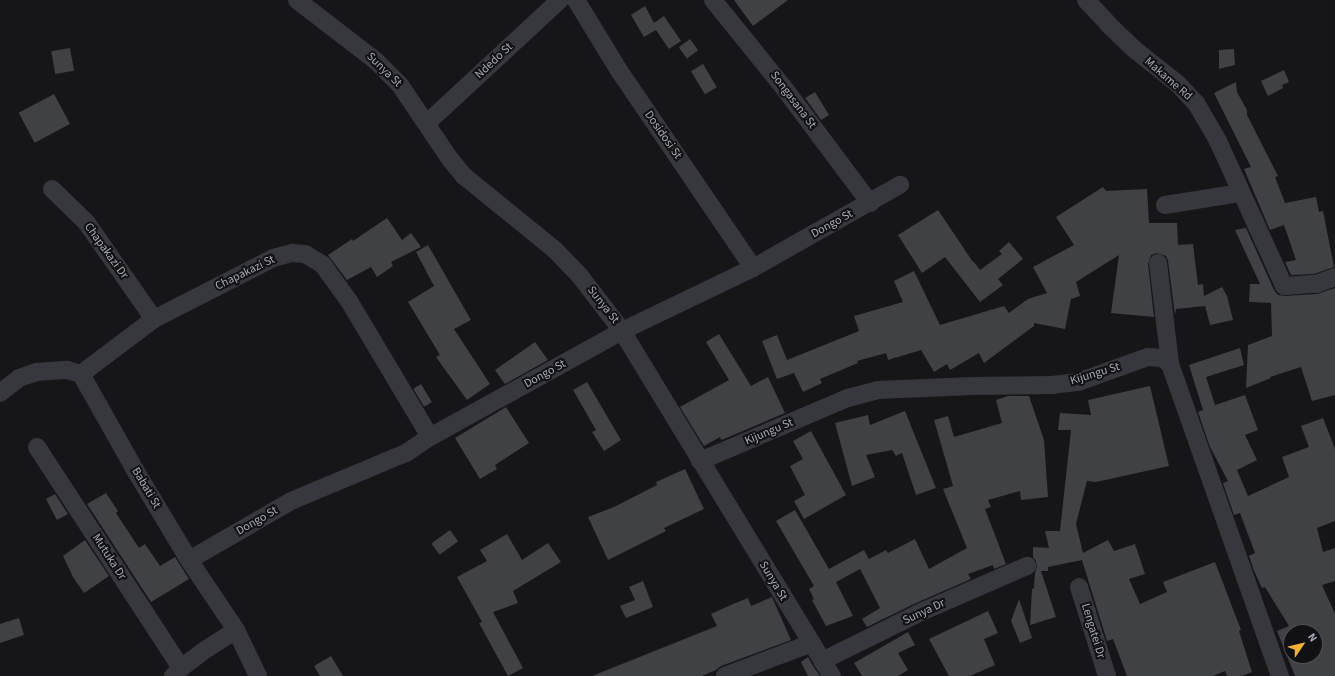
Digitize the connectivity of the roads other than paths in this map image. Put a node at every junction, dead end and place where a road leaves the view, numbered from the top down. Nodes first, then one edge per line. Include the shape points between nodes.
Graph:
1 (297, 0) edge
2 (560, 0) edge
3 (576, 0) edge
4 (713, 0) edge
5 (1086, 0) edge
6 (427, 123) junction
7 (900, 185) dead end
8 (52, 189) dead end
9 (1241, 193) junction
10 (870, 203) junction
11 (1165, 205) dead end
12 (1158, 263) dead end
13 (753, 268) junction
14 (1335, 277) edge
15 (154, 319) junction
16 (622, 331) junction
17 (1170, 364) junction
18 (81, 374) junction
19 (0, 393) edge
20 (430, 437) junction
21 (37, 447) dead end
22 (700, 461) junction
23 (190, 560) junction
24 (1027, 566) dead end
25 (1079, 587) dead end
26 (236, 630) junction
27 (812, 643) junction
28 (822, 660) junction
29 (177, 672) edge
30 (258, 676) edge
31 (725, 676) edge
32 (832, 676) edge
33 (1107, 676) edge
34 (1280, 676) edge

1 - 6 street, Sunya St via 376,60 400,85
2 - 6 street, Ndedo St
3 - 13 street, Dosidosi St via 620,72
4 - 10 street, Songasana St via 784,88
5 - 9 street, Makame Rd via 1134,50 1178,84 1196,103 1218,141
6 - 16 street, Sunya St via 464,176 555,250 580,276
7 - 10 street, Dongo St
8 - 15 street, Chapakazi Dr via 86,222
9 - 11 street
9 - 14 street, Makame Rd via 1254,216 1284,286 1316,284
10 - 13 street, Dongo St
12 - 17 street
13 - 16 street, Dongo St
15 - 18 street, Chapakazi St
15 - 20 street, Chapakazi St via 273,258 292,253 305,254 323,265 349,301
16 - 20 street, Dongo St
16 - 22 street, Sunya St
17 - 22 street, Kijungu St via 1162,358 1148,357 1078,382 1052,385 878,390 848,398
17 - 34 street
18 - 19 street via 67,370 36,372 19,378
18 - 23 street, Babati St
20 - 23 street, Dongo St via 397,457 292,501
21 - 29 street, Mutuka Dr
22 - 27 street, Sunya St
23 - 26 street, Babati St
24 - 28 street, Sunya Dr via 921,612
25 - 33 street, Lengatei Dr
26 - 29 street
26 - 30 street, Babati St
27 - 28 street, Sunya St
27 - 31 street
28 - 32 street, Sunya St

